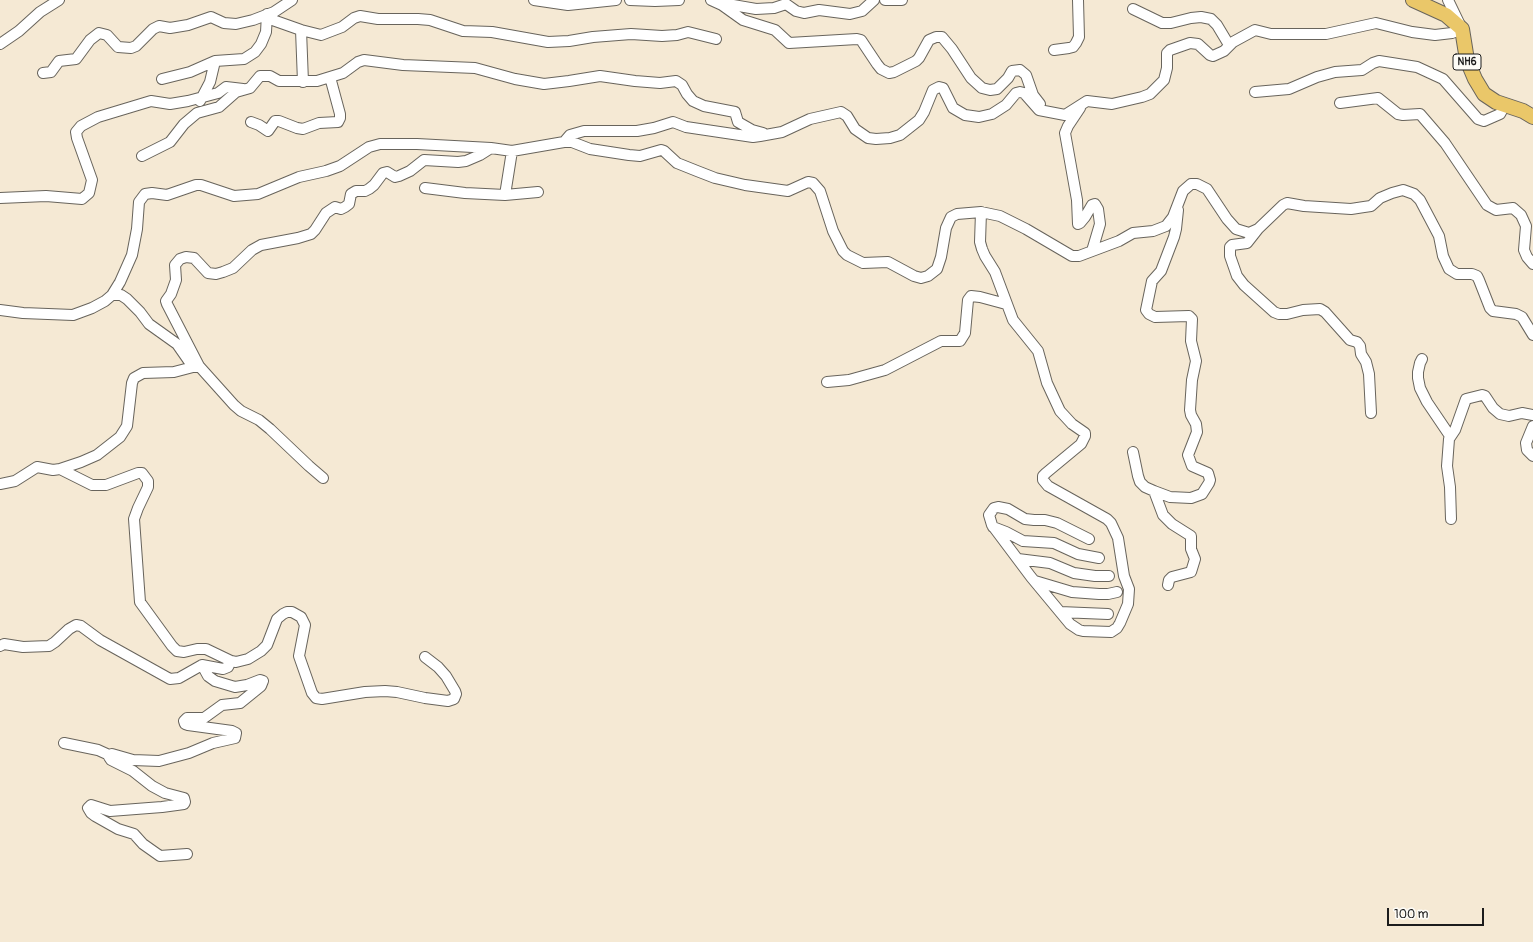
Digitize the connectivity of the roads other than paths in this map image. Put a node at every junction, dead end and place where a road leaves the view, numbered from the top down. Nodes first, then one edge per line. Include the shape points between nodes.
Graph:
1 (59, 0) edge
2 (292, 0) edge
3 (534, 0) edge
4 (616, 0) edge
5 (630, 0) edge
6 (679, 0) edge
7 (711, 0) edge
8 (874, 0) edge
9 (885, 0) edge
10 (902, 0) edge
11 (1078, 0) edge
12 (1413, 0) edge
13 (1448, 0) edge
14 (722, 5) junction
15 (1133, 9) dead end
16 (267, 16) junction
17 (1462, 29) junction
18 (301, 30) junction
19 (716, 39) dead end
20 (0, 44) edge
21 (1229, 45) junction
22 (1054, 50) dead end
23 (214, 62) junction
24 (43, 74) dead end
25 (330, 77) junction
26 (162, 79) dead end
27 (303, 82) junction
28 (247, 90) junction
29 (1255, 92) dead end
30 (202, 96) junction
31 (1085, 102) junction
32 (1340, 103) dead end
33 (1505, 105) junction
34 (1052, 113) junction
35 (195, 115) junction
36 (1533, 117) edge
37 (250, 122) dead end
38 (777, 134) junction
39 (564, 142) junction
40 (491, 148) junction
41 (512, 151) junction
42 (142, 156) dead end
43 (425, 188) dead end
44 (538, 192) dead end
45 (505, 195) junction
46 (0, 198) edge
47 (1179, 202) junction
48 (981, 212) junction
49 (1258, 229) junction
50 (1092, 251) junction
51 (1533, 264) edge
52 (112, 295) junction
53 (1006, 304) junction
54 (0, 310) edge
55 (1533, 335) edge
56 (1422, 359) dead end
57 (196, 367) junction
58 (827, 382) dead end
59 (1371, 413) dead end
60 (1533, 415) edge
61 (1533, 426) edge
62 (1450, 436) junction
63 (1134, 452) dead end
64 (1533, 456) edge
65 (60, 469) junction
66 (323, 478) dead end
67 (0, 484) edge
68 (1154, 491) junction
69 (1451, 519) dead end
70 (993, 527) junction
71 (1089, 539) dead end
72 (1099, 558) dead end
73 (1018, 559) junction
74 (1110, 576) dead end
75 (1035, 581) junction
76 (1168, 585) dead end
77 (1118, 592) dead end
78 (1060, 612) junction
79 (1108, 614) dead end
80 (0, 646) edge
81 (425, 658) dead end
82 (231, 661) junction
83 (202, 665) junction
84 (64, 743) dead end
85 (109, 756) junction
86 (187, 854) dead end

1 - 20 street
2 - 16 street
3 - 4 street via 568,5
5 - 6 street
7 - 14 street
8 - 14 street via 862,11 850,14 819,10 804,13 786,4 756,9 732,4
9 - 10 street
11 - 22 street via 1079,37 1073,47
12 - 17 highway via 1446,15
13 - 17 street
14 - 34 street via 743,20 775,30 789,43 859,39 881,69 889,73 918,59 928,40 942,37 971,78 982,88 997,89 1012,71 1020,70 1026,75 1033,95
15 - 21 street via 1162,23 1201,17 1211,19
16 - 18 street
16 - 23 street via 266,32 255,52 244,59
16 - 24 street via 236,24 224,23 211,17 188,25 170,28 159,26 136,46 128,48 118,48 107,35 99,33 90,40 78,58 58,61 51,72
17 - 21 street via 1434,35 1376,23 1326,34 1271,34 1254,30
17 - 33 highway, NH6 via 1467,60 1475,79 1484,94
18 - 19 street via 321,35 342,27 360,16 430,20 463,31 492,32 548,42 631,34 677,35 688,32
18 - 27 street
21 - 31 street via 1214,56 1195,43 1170,50 1166,53 1167,68 1164,80 1150,94 1117,104
23 - 26 street via 190,72
23 - 30 street via 210,82
25 - 27 street
25 - 37 street via 340,118 338,122 319,123 303,129 275,121 268,131
25 - 38 street via 343,73 364,60 403,65 475,68 544,84 600,76 660,83 676,81 694,101 704,106 734,112 738,122 752,130
27 - 28 street via 279,81 261,75
28 - 30 street via 226,87 218,93
28 - 35 street via 236,92 219,107
29 - 33 street via 1289,89 1335,72 1362,70 1379,61 1416,67 1443,79 1478,119 1484,121 1500,114
30 - 35 street
30 - 46 street via 170,104 155,101 140,104 98,117 81,126 76,132 77,138 92,180 89,193 82,199 46,196
31 - 34 street via 1065,115
31 - 50 street via 1065,133 1077,200 1078,224 1082,222 1092,205 1095,204 1098,209 1100,224
32 - 51 street via 1378,98 1398,114 1420,114 1445,143 1487,205 1496,210 1513,208 1521,215 1526,226 1524,250
33 - 36 highway, NH6
34 - 38 street via 1039,110 1024,93 1020,92 992,114 979,117 965,115 951,106 943,88 939,86 933,90 919,120 896,136 868,138 855,129 847,116 841,112 810,119
35 - 42 street via 170,142
38 - 39 street via 753,137 686,127 672,122 637,131 584,131 570,135
39 - 41 street
39 - 48 street via 572,142 590,149 640,156 661,150 677,163 715,178 745,185 788,191 813,183 820,190 833,231 847,255 863,263 888,262 921,278 932,274 940,263 946,228 951,217
40 - 41 street
40 - 52 street via 417,144 374,145 326,172 299,177 258,194 234,196 201,185 167,195 145,194 138,202 137,229 132,255
40 - 57 street via 480,155 458,162 424,160 399,176 383,173 369,189 351,194 346,207 334,207 326,212 310,234 261,245 233,268 221,273 208,273 194,258 180,259 175,265 176,280 166,301
41 - 45 street
43 - 45 street
44 - 45 street
47 - 49 street via 1186,187 1197,184 1207,189 1236,229 1249,233
47 - 50 street via 1166,226 1153,231 1133,233
47 - 68 street via 1175,233 1161,271 1152,281 1146,310 1155,317 1189,316 1192,319 1191,341 1196,361 1191,384 1190,412 1197,432 1188,455 1192,466 1206,472 1210,480 1205,491 1195,497 1176,498
48 - 50 street via 1000,216 1072,256
48 - 53 street via 980,242 984,256 995,272
49 - 55 street via 1287,203 1351,209 1371,206 1380,198 1392,193 1408,191 1420,200 1439,236 1449,269 1457,274 1477,276 1490,308 1522,317
49 - 59 street via 1247,243 1230,247 1230,256 1238,276 1244,285 1274,312 1287,314 1320,309 1350,340 1357,342 1369,374
52 - 54 street via 82,313 23,314
52 - 57 street via 121,295 127,299 149,324 177,344
53 - 58 street via 971,296 968,300 965,333 960,341 941,341 885,370 849,380
53 - 78 street via 1015,324 1038,352 1046,383 1060,411 1085,433 1081,444 1046,472 1043,480 1048,486 1111,523 1118,538 1129,590 1125,612 1117,628 1111,632 1079,630
56 - 62 street via 1418,372 1420,388
57 - 65 street via 174,372 143,373 134,378 127,426 120,438 98,455
57 - 66 street via 234,405 270,429
60 - 62 street via 1504,415 1496,412 1485,396 1468,398 1463,403 1455,430
61 - 64 street via 1526,443 1527,450
62 - 69 street via 1447,466
63 - 68 street via 1140,482
65 - 67 street via 37,467 14,481
65 - 82 street via 92,485 106,485 138,473 145,476 148,487 134,520 140,602 177,650 184,652 206,649
68 - 76 street via 1163,515 1191,536 1191,552 1195,559 1191,572 1172,577
70 - 71 street via 989,515 998,507 1008,509 1025,519 1057,523
70 - 72 street via 1023,541 1054,543 1078,554
70 - 73 street
73 - 74 street via 1050,563 1074,573
73 - 75 street
75 - 77 street via 1072,592
75 - 78 street
78 - 79 street
80 - 83 street via 49,646 76,625 170,679 179,678
81 - 82 street via 446,676 455,691 454,699 385,691 316,698 312,694 299,656 305,625 301,617 292,612 287,612 277,619 267,645 261,651 248,659
82 - 83 street via 223,670
83 - 85 street via 208,676 215,681 235,687 263,681 261,686 240,703 222,705 204,718 187,718 184,721 188,725 232,731 236,733 235,738 159,761 132,760 112,754
84 - 85 street via 98,750
85 - 86 street via 111,760 133,771 152,786 182,797 185,802 162,807 110,811 91,805 88,808 91,813 118,829 134,834 160,856

